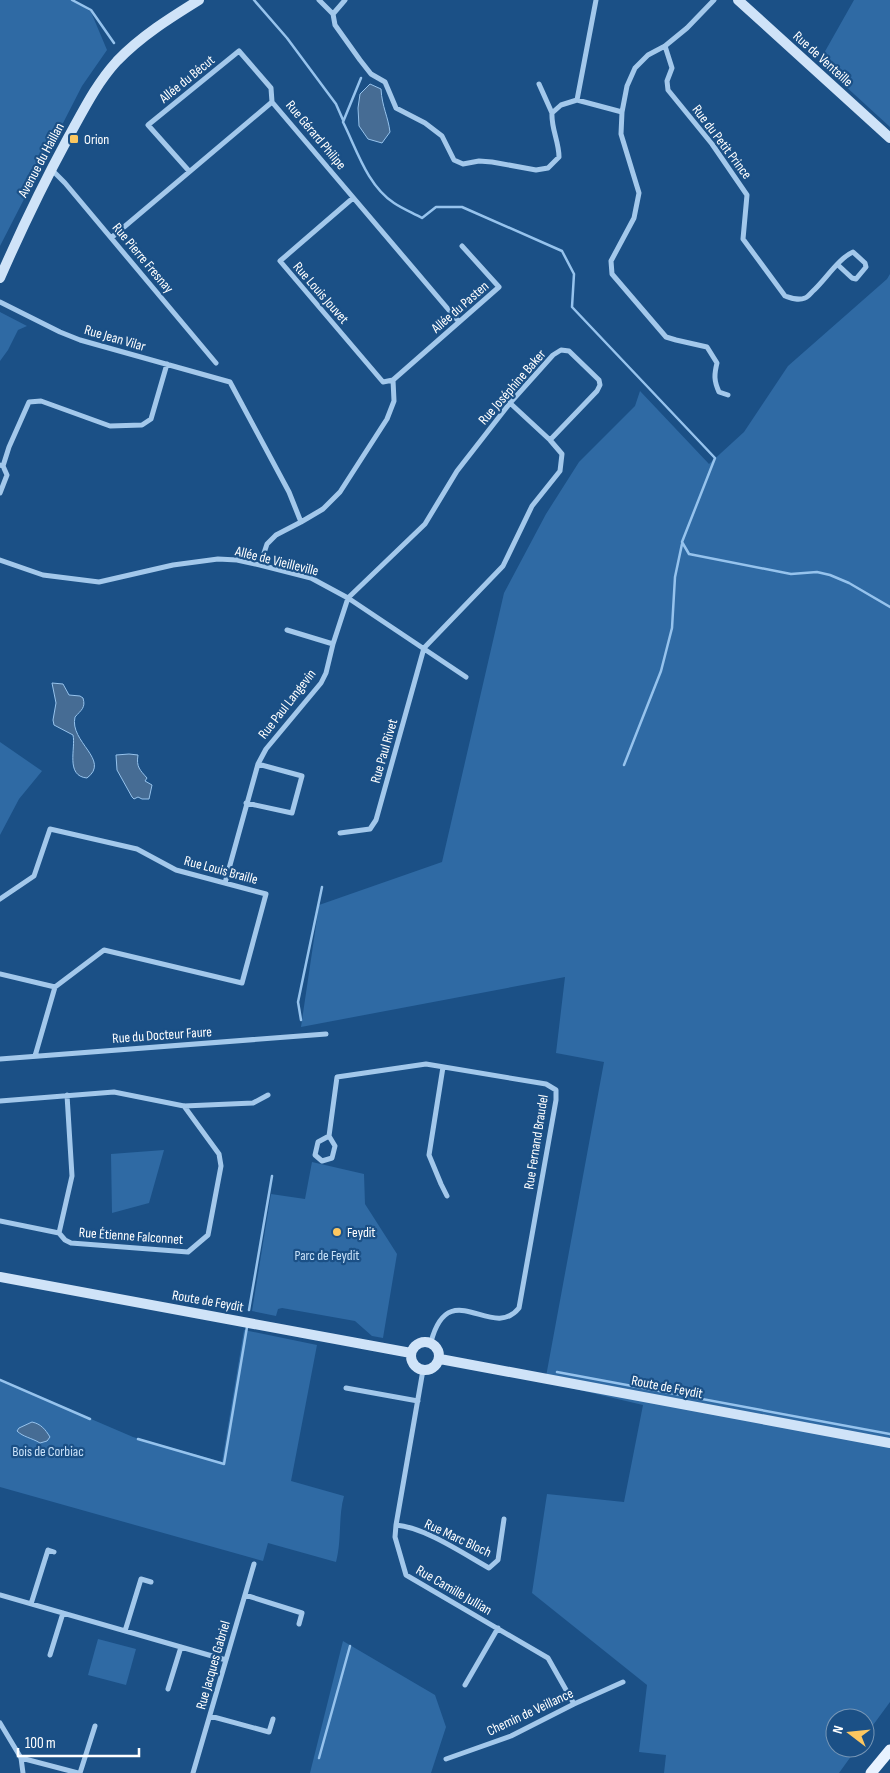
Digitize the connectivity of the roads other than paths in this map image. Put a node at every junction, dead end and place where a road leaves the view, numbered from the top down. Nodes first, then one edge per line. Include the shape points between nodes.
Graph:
1 (199, 0) edge
2 (319, 0) edge
3 (345, 0) edge
4 (596, 0) edge
5 (714, 0) edge
6 (738, 0) edge
7 (333, 14) junction
8 (665, 46) junction
9 (539, 84) dead end
10 (577, 100) junction
11 (272, 102) junction
12 (552, 112) junction
13 (622, 112) junction
14 (890, 138) edge
15 (51, 169) junction
16 (189, 171) junction
17 (353, 198) junction
18 (111, 238) junction
19 (462, 246) dead end
20 (838, 265) junction
21 (0, 278) edge
22 (0, 302) edge
23 (459, 322) junction
24 (216, 363) dead end
25 (167, 364) junction
26 (393, 380) junction
27 (728, 395) dead end
28 (510, 404) junction
29 (550, 440) junction
30 (2, 465) edge
31 (0, 494) edge
32 (301, 522) junction
33 (0, 560) edge
34 (260, 565) junction
35 (348, 598) junction
36 (287, 630) dead end
37 (333, 644) junction
38 (424, 648) junction
39 (466, 677) dead end
40 (258, 764) junction
41 (246, 803) junction
42 (340, 833) dead end
43 (225, 883) junction
44 (0, 899) edge
45 (0, 974) edge
46 (55, 987) junction
47 (326, 1034) dead end
48 (34, 1056) junction
49 (0, 1059) edge
50 (443, 1067) junction
51 (268, 1094) dead end
52 (67, 1095) junction
53 (0, 1101) edge
54 (184, 1106) junction
55 (329, 1136) junction
56 (448, 1196) dead end
57 (0, 1221) edge
58 (58, 1232) junction
59 (0, 1277) edge
60 (431, 1342) junction
61 (411, 1353) junction
62 (440, 1359) junction
63 (423, 1370) junction
64 (346, 1388) dead end
65 (418, 1401) junction
66 (890, 1442) edge
67 (504, 1519) dead end
68 (396, 1525) junction
69 (54, 1552) dead end
70 (254, 1564) dead end
71 (151, 1582) dead end
72 (0, 1594) edge
73 (244, 1596) junction
74 (31, 1604) junction
75 (63, 1613) junction
76 (299, 1624) dead end
77 (498, 1628) junction
78 (125, 1631) junction
79 (181, 1647) junction
80 (50, 1655) dead end
81 (226, 1660) junction
82 (623, 1682) dead end
83 (464, 1685) dead end
84 (168, 1689) dead end
85 (574, 1704) junction
86 (210, 1716) junction
87 (273, 1719) dead end
88 (0, 1723) edge
89 (95, 1726) dead end
90 (890, 1750) edge
91 (21, 1758) junction
92 (446, 1759) dead end
93 (23, 1773) edge
94 (79, 1773) edge
95 (193, 1773) edge
96 (871, 1773) edge

1 - 15 street, Avenue du Haillan via 157,27 118,60 93,92
2 - 7 street
3 - 7 street
4 - 10 street
5 - 8 street
6 - 14 street, Rue de Venteille
7 - 12 street via 335,25 360,60 371,74 385,82 396,108 442,136 454,160 463,164 479,161 536,170 548,168 559,157
8 - 13 street via 648,55 635,68 626,86
8 - 20 street, Rue du Petit Prince via 672,68 666,81 668,90 747,194 743,240 785,296 806,298
9 - 12 street
10 - 12 street
10 - 13 street
11 - 16 street, Rue Gérard Philipe
11 - 16 street, Allée du Bécut via 271,88 239,51 148,124
11 - 17 street, Rue Gérard Philipe
13 - 27 street via 620,134 639,193 634,218 611,261 612,274 666,336 707,346 717,363 715,383 719,392
15 - 18 street, Rue Pierre Fresnay
15 - 21 street, Avenue du Haillan
16 - 18 street, Rue Gérard Philipe
17 - 23 street, Rue Gérard Philipe
17 - 26 street, Rue Louis Jouvet via 280,261 383,382
18 - 24 street, Rue Pierre Fresnay
19 - 23 street, Allée du Pasten via 499,287
20 - 20 street, Rue du Petit Prince via 856,279 866,267 865,262 853,252
22 - 25 street, Rue Jean Vilar via 80,340
23 - 26 street, Allée du Pasten
25 - 30 street via 152,419 142,425 110,426 41,401 30,402
25 - 32 street, Rue Jean Vilar via 230,382 290,492
26 - 32 street via 394,401 388,420 340,492 323,509
28 - 29 street
28 - 29 street, Rue Joséphine Baker via 553,355 560,350 569,352 600,385
28 - 35 street, Rue Joséphine Baker via 457,471 425,524
29 - 38 street via 562,454 560,471 532,506 503,566
30 - 31 street via 7,475
32 - 34 street via 276,535 267,544
33 - 34 street, Allée de Vieilleville via 43,575 99,582 173,565 218,559
34 - 35 street, Allée de Vieilleville via 312,578
35 - 37 street, Rue Paul Langevin
35 - 38 street, Allée de Vieilleville
36 - 37 street
37 - 40 street, Rue Paul Langevin via 322,683 266,749
38 - 39 street, Allée de Vieilleville
38 - 42 street, Rue Paul Rivet via 376,820 370,828
40 - 41 street, Rue Paul Langevin
40 - 41 street via 302,776 292,813
41 - 43 street, Rue Paul Langevin
43 - 44 street, Rue Louis Braille via 176,870 137,849 50,829 34,876
43 - 46 street, Rue Louis Braille via 266,894 242,984 104,950
45 - 46 street
46 - 48 street
47 - 48 street, Rue du Docteur Faure
48 - 49 street, Rue du Docteur Faure
50 - 55 street, Rue Fernand Braudel via 426,1064 337,1077
50 - 56 street via 430,1155 440,1184
50 - 60 street, Rue Fernand Braudel via 546,1084 556,1090 556,1100 519,1308 513,1316 502,1319 460,1310 450,1312 441,1317
51 - 54 street via 253,1102
52 - 53 street
52 - 54 street via 114,1092
52 - 58 street via 72,1176
54 - 58 street, Rue Étienne Falconnet via 219,1154 221,1166 208,1235 188,1252 72,1243
55 - 55 street via 318,1142 315,1155 322,1161 332,1158 335,1146
57 - 58 street, Rue Étienne Falconnet
59 - 61 street, Route de Feydit
60 - 61 street via 421,1342
60 - 62 street via 438,1349
61 - 63 street via 414,1364
62 - 63 street via 434,1368
62 - 66 street, Route de Feydit
63 - 65 street, Rue Camille Jullian
64 - 65 street
65 - 68 street, Rue Camille Jullian
67 - 68 street, Rue Marc Bloch via 498,1560 489,1568 436,1538
68 - 77 street, Rue Camille Jullian via 395,1537 406,1575
69 - 74 street via 48,1550
70 - 73 street, Rue Jacques Gabriel
71 - 78 street via 141,1580
72 - 74 street
73 - 76 street via 302,1613
73 - 81 street, Rue Jacques Gabriel
74 - 75 street
75 - 78 street
75 - 80 street
77 - 83 street
77 - 85 street, Rue Camille Jullian via 548,1658
78 - 79 street
79 - 81 street
79 - 84 street
81 - 86 street, Rue Jacques Gabriel
82 - 85 street, Chemin de Veillance
85 - 92 street, Chemin de Veillance via 511,1736
86 - 87 street via 269,1732
86 - 95 street, Rue Jacques Gabriel
88 - 91 street
89 - 94 street
90 - 96 main road
91 - 93 street
91 - 94 street

